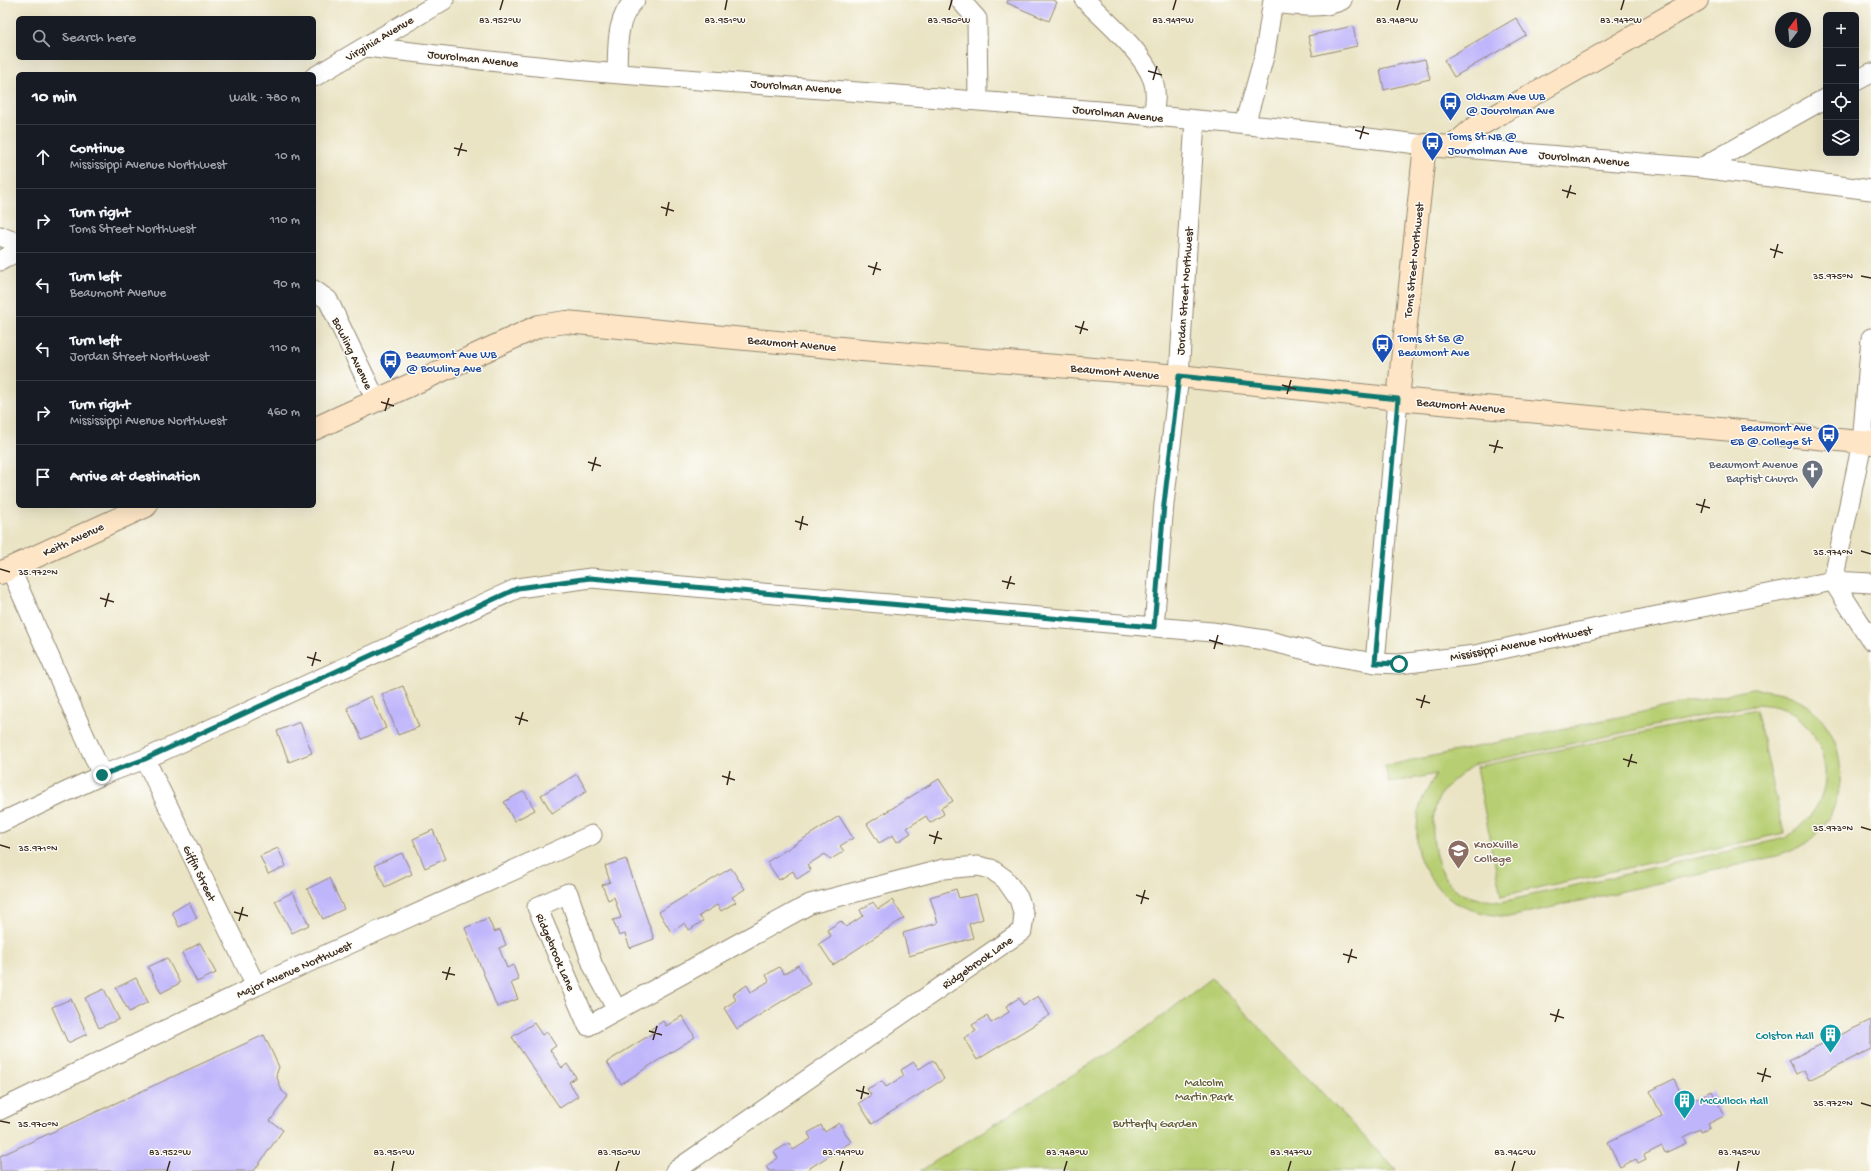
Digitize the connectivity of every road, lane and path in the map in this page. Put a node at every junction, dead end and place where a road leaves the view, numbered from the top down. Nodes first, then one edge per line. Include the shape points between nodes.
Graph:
1 (444, 0) edge
2 (635, 0) edge
3 (960, 0) edge
4 (1085, 0) edge
5 (1342, 0) edge
6 (1697, 0) edge
7 (1273, 2) edge
8 (365, 47) junction
9 (617, 73) junction
10 (1871, 73) edge
11 (316, 76) edge
12 (1859, 80) edge
13 (978, 100) junction
14 (1823, 100) edge
15 (1153, 117) junction
16 (1195, 121) junction
17 (1245, 124) junction
18 (1425, 145) junction
19 (1452, 147) junction
20 (1701, 168) junction
21 (1871, 190) edge
22 (0, 236) edge
23 (16, 242) edge
24 (16, 252) edge
25 (0, 261) edge
26 (316, 291) edge
27 (1871, 338) edge
28 (1179, 376) junction
29 (1398, 399) junction
30 (376, 400) junction
31 (316, 428) edge
32 (1866, 443) edge
33 (142, 508) edge
34 (5, 571) edge
35 (1834, 581) junction
36 (1871, 583) edge
37 (1154, 627) junction
38 (1871, 640) edge
39 (1375, 663) junction
40 (145, 759) junction
41 (102, 775) junction
42 (0, 823) edge
43 (592, 835) dead end
44 (256, 986) junction
45 (616, 1010) junction
46 (0, 1110) edge
47 (675, 1171) edge

1 - 8 street, Virginia Avenue
2 - 9 street via 628,7 620,24
3 - 13 street via 978,19
4 - 15 street via 1136,52 1153,80 1156,98
5 - 7 street via 1335,4 1307,6
6 - 19 street via 1473,129
7 - 17 street via 1265,53
8 - 9 street, Jourolman Avenue
8 - 11 street, Virginia Avenue
9 - 13 street, Jourolman Avenue
10 - 12 street
13 - 15 street, Jourolman Avenue
14 - 20 street
15 - 16 street, Jourolman Avenue
16 - 17 street, Jourolman Avenue
16 - 28 street, Jordan Street Northwest
17 - 18 street, Jourolman Avenue
18 - 19 street, Jourolman Avenue
18 - 29 street, Toms Street Northwest
19 - 20 street, Jourolman Avenue
20 - 21 street, Jourolman Avenue
22 - 23 street
24 - 25 street
26 - 30 street, Bowling Avenue via 328,300
27 - 32 street
28 - 29 street, Beaumont Avenue
28 - 30 street, Beaumont Avenue via 566,322 539,326
28 - 37 street, Jordan Street Northwest via 1164,504
29 - 32 street, Beaumont Avenue
29 - 39 street, Toms Street Northwest
30 - 31 street
32 - 35 street
33 - 34 street, Keith Avenue
34 - 41 street
35 - 36 street, Mississippi Avenue Northwest
35 - 38 street
35 - 39 street, Mississippi Avenue Northwest via 1475,655 1399,664
37 - 39 street, Mississippi Avenue Northwest via 1265,640 1322,654
37 - 40 street, Mississippi Avenue Northwest via 590,578 518,588
40 - 41 street, Mississippi Avenue Northwest
40 - 44 street, Giffin Street
41 - 42 street, Mississippi Avenue Northwest
43 - 44 street, Major Avenue Northwest
44 - 46 street, Major Avenue Northwest
45 - 45 street, Ridgebrook Lane via 593,966 568,894 537,907 588,1026
45 - 47 street, Ridgebrook Lane via 810,904 944,869 978,866 991,869 1005,879 1019,899 1024,916 1022,931

